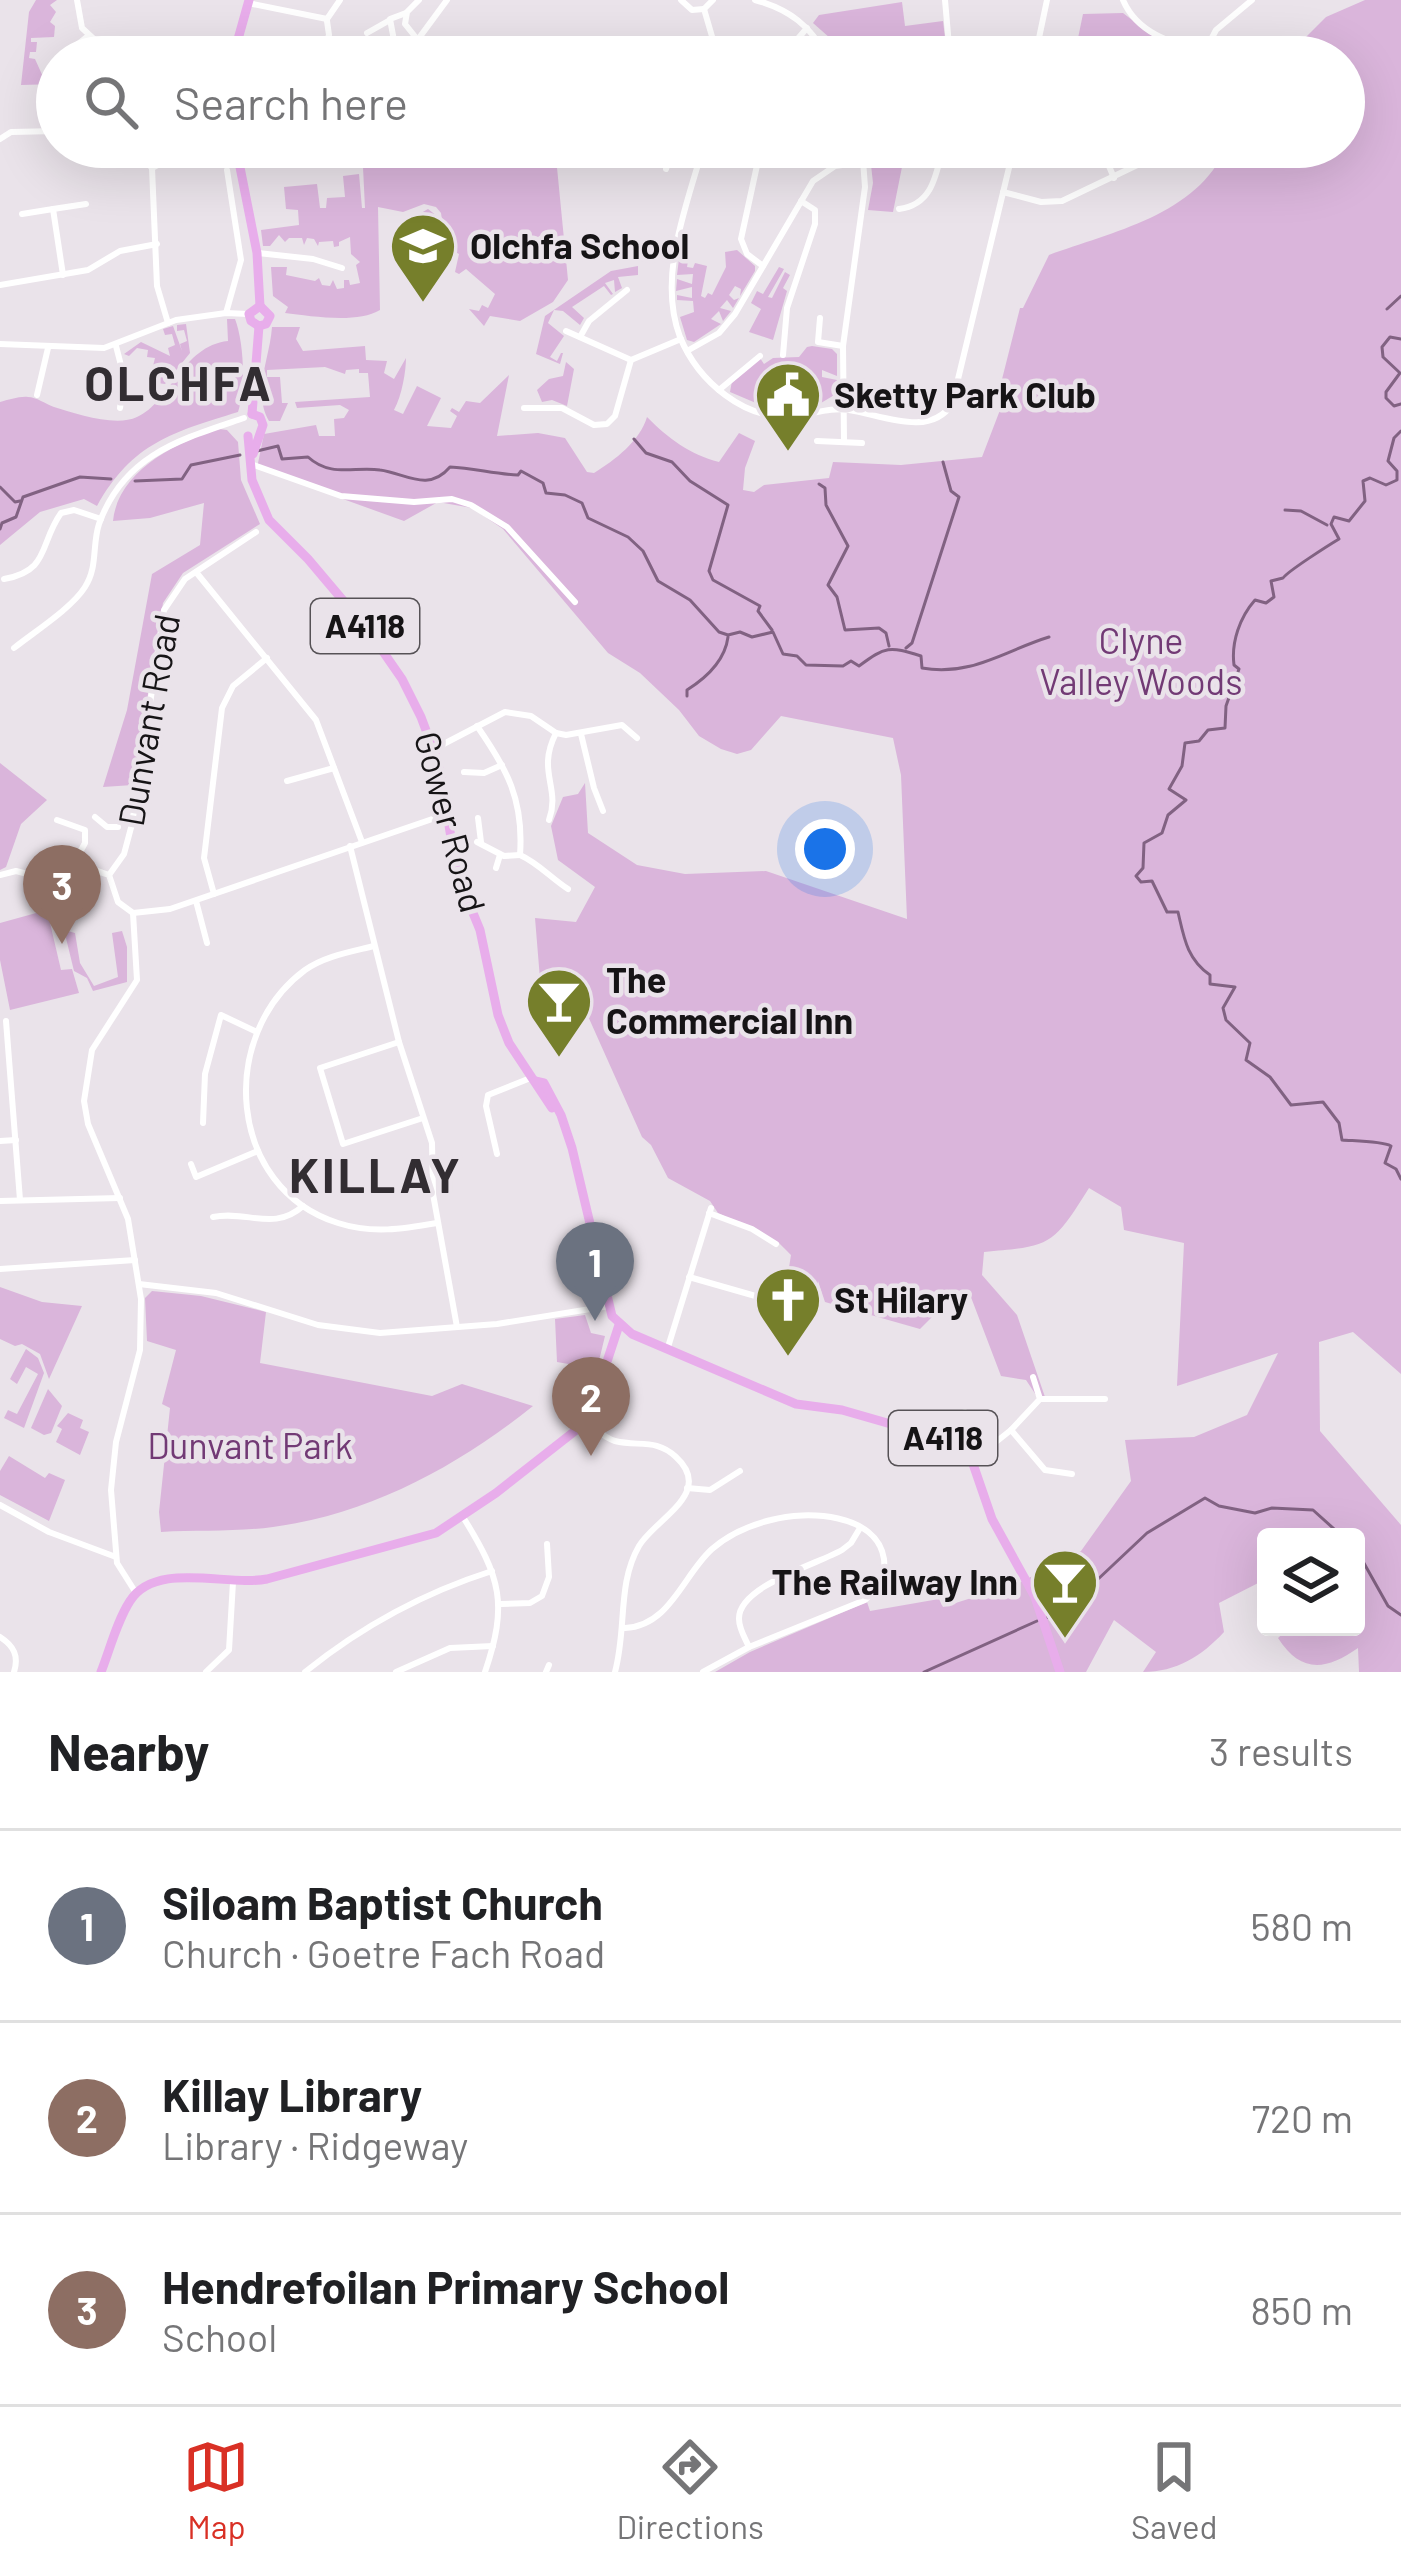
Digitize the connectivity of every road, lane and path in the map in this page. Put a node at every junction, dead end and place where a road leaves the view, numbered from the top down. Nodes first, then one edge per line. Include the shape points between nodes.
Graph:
1 (77, 0) edge
2 (340, 0) edge
3 (419, 0) edge
4 (447, 0) edge
5 (681, 0) edge
6 (713, 0) edge
7 (755, 0) edge
8 (945, 0) edge
9 (1047, 0) edge
10 (1123, 0) edge
11 (248, 2) edge
12 (1246, 2) edge
13 (704, 9) junction
14 (407, 12) junction
15 (327, 19) junction
16 (390, 19) junction
17 (808, 27) junction
18 (367, 33) dead end
19 (88, 36) edge
20 (239, 36) edge
21 (328, 36) edge
22 (393, 36) edge
23 (414, 36) edge
24 (419, 36) edge
25 (712, 36) edge
26 (800, 36) edge
27 (814, 36) edge
28 (948, 36) edge
29 (1039, 36) edge
30 (1160, 36) edge
31 (1213, 36) edge
32 (36, 131) edge
33 (0, 139) edge
34 (152, 168) edge
35 (240, 168) edge
36 (698, 168) edge
37 (756, 168) edge
38 (832, 168) edge
39 (864, 168) edge
40 (937, 168) edge
41 (1009, 168) edge
42 (1110, 168) edge
43 (1134, 168) edge
44 (227, 170) dead end
45 (1114, 178) junction
46 (1003, 192) junction
47 (801, 200) junction
48 (86, 204) dead end
49 (52, 209) junction
50 (898, 209) dead end
51 (22, 214) dead end
52 (158, 244) junction
53 (257, 253) junction
54 (337, 264) dead end
55 (764, 266) junction
56 (63, 274) junction
57 (0, 284) edge
58 (627, 290) dead end
59 (260, 306) junction
60 (226, 313) junction
61 (249, 314) junction
62 (820, 318) dead end
63 (168, 323) junction
64 (259, 326) junction
65 (566, 331) dead end
66 (580, 338) junction
67 (681, 339) junction
68 (0, 344) edge
69 (116, 346) junction
70 (843, 346) junction
71 (48, 348) junction
72 (687, 351) junction
73 (783, 355) dead end
74 (760, 356) dead end
75 (631, 361) junction
76 (719, 390) junction
77 (37, 395) dead end
78 (120, 408) dead end
79 (524, 408) dead end
80 (843, 408) junction
81 (249, 426) junction
82 (818, 441) dead end
83 (844, 441) junction
84 (862, 443) dead end
85 (251, 464) junction
86 (101, 519) junction
87 (256, 532) dead end
88 (196, 572) junction
89 (4, 579) dead end
90 (575, 602) dead end
91 (14, 648) dead end
92 (267, 658) junction
93 (477, 727) junction
94 (556, 733) junction
95 (581, 734) junction
96 (637, 738) dead end
97 (434, 749) junction
98 (536, 763) dead end
99 (502, 765) junction
100 (334, 768) junction
101 (547, 771) junction
102 (464, 772) dead end
103 (559, 773) dead end
104 (287, 781) dead end
105 (603, 811) dead end
106 (444, 815) junction
107 (478, 818) dead end
108 (57, 820) dead end
109 (549, 820) dead end
110 (118, 827) dead end
111 (85, 830) junction
112 (362, 842) junction
113 (350, 846) junction
114 (500, 854) junction
115 (520, 855) junction
116 (74, 863) junction
117 (496, 868) dead end
118 (0, 875) edge
119 (109, 875) junction
120 (568, 889) dead end
121 (214, 894) junction
122 (196, 901) junction
123 (133, 913) junction
124 (207, 943) dead end
125 (375, 945) junction
126 (6, 1021) dead end
127 (256, 1033) junction
128 (4, 1041) edge
129 (399, 1042) junction
130 (534, 1079) junction
131 (423, 1118) junction
132 (203, 1123) dead end
133 (16, 1140) junction
134 (0, 1142) edge
135 (258, 1151) junction
136 (497, 1154) dead end
137 (191, 1164) dead end
138 (120, 1198) junction
139 (20, 1200) junction
140 (0, 1201) edge
141 (303, 1206) junction
142 (213, 1217) dead end
143 (437, 1223) junction
144 (776, 1244) dead end
145 (599, 1256) junction
146 (135, 1260) junction
147 (0, 1269) edge
148 (688, 1277) junction
149 (139, 1284) junction
150 (759, 1298) dead end
151 (609, 1306) junction
152 (620, 1325) junction
153 (458, 1327) junction
154 (668, 1347) junction
155 (1033, 1377) dead end
156 (1040, 1399) junction
157 (1105, 1399) dead end
158 (960, 1415) dead end
159 (584, 1421) junction
160 (1011, 1430) junction
161 (931, 1433) junction
162 (972, 1461) junction
163 (740, 1471) dead end
164 (1073, 1474) dead end
165 (688, 1488) junction
166 (0, 1505) edge
167 (463, 1517) junction
168 (860, 1526) junction
169 (547, 1544) dead end
170 (116, 1557) junction
171 (492, 1570) junction
172 (233, 1582) junction
173 (136, 1593) junction
174 (501, 1604) junction
175 (625, 1628) junction
176 (0, 1637) edge
177 (494, 1646) junction
178 (749, 1647) junction
179 (14, 1672) edge
180 (101, 1672) edge
181 (206, 1672) edge
182 (305, 1672) edge
183 (396, 1672) edge
184 (485, 1672) edge
185 (615, 1672) edge
186 (703, 1672) edge
187 (1060, 1672) edge

1 - 19 street
2 - 15 street
3 - 14 street
4 - 24 street
5 - 13 street
6 - 13 street
7 - 17 street
8 - 28 street
9 - 29 street
10 - 30 street
11 - 15 street
11 - 20 main road
12 - 31 street
13 - 25 street
14 - 16 street
14 - 23 street
15 - 21 street
16 - 18 street
16 - 22 street
17 - 26 street
17 - 27 street
32 - 33 street
34 - 52 street
35 - 53 main road
36 - 67 street via 672,271
37 - 55 street via 741,239
38 - 47 street
39 - 70 street
40 - 50 street via 920,204
41 - 46 street
42 - 45 street
43 - 45 street
44 - 60 street via 241,260
45 - 46 street via 1052,203
46 - 80 street via 949,410 920,423
47 - 55 street
47 - 73 street via 815,210 815,224 787,308
48 - 49 street
49 - 51 street
49 - 56 street
52 - 56 street
52 - 63 street
53 - 54 street
53 - 59 main road
55 - 72 street via 719,333
56 - 57 street
58 - 66 street
59 - 61 main road
59 - 64 main road via 270,316
60 - 61 street
60 - 63 street
61 - 64 main road
62 - 70 street via 818,342
63 - 69 street
64 - 81 main road, Gower Road / A4118
65 - 66 street
66 - 75 street
67 - 72 street
67 - 75 street
68 - 71 street
69 - 71 street
69 - 78 street
70 - 80 street
71 - 77 street
72 - 76 street
74 - 76 street
75 - 79 street via 607,424 562,408
76 - 80 street via 770,416
80 - 83 street
81 - 85 main road, Gower Road / A4118
81 - 86 street via 228,423 155,452
82 - 83 street
83 - 84 street
85 - 90 street via 341,496 471,505 507,527
85 - 97 main road, Gower Road / A4118 via 269,520 386,653
86 - 89 street via 61,513 39,561
86 - 91 street via 83,590
87 - 88 street, Dunvant Road
88 - 92 street
88 - 119 street, Dunvant Road via 164,610 132,824
92 - 100 street via 316,720
92 - 121 street via 233,686 222,708 203,858
93 - 94 street via 517,712
93 - 97 street
93 - 99 street
94 - 95 street
94 - 101 street
95 - 96 street via 622,724
95 - 105 street
97 - 106 main road, Gower Road / A4118
98 - 101 street
99 - 102 street
99 - 115 street
100 - 104 street
100 - 112 street
101 - 103 street
101 - 109 street via 555,803
106 - 112 street
106 - 130 main road, Gower Road / A4118 via 498,1015
107 - 114 street via 479,842
108 - 111 street
110 - 111 street via 107,827 98,813
111 - 116 street
112 - 113 street
113 - 121 street
113 - 125 street
114 - 115 street
114 - 117 street
115 - 120 street
116 - 118 street via 39,877
116 - 119 street
119 - 123 street via 118,902
121 - 122 street
122 - 123 street
122 - 124 street
123 - 138 street via 137,980 92,1050 84,1088 88,1124
125 - 127 street via 306,970 277,995
125 - 129 street
126 - 128 street
127 - 132 street via 221,1015
127 - 135 street via 243,1092
128 - 133 street
129 - 131 street
129 - 131 street via 320,1067 338,1129 343,1144
130 - 136 street via 488,1095
130 - 145 main road, Gower Road / A4118 via 561,1115
131 - 143 street
133 - 134 street
133 - 139 street
135 - 137 street via 196,1177
135 - 141 street
138 - 139 street
138 - 146 street
139 - 140 street
141 - 142 street via 270,1222
141 - 143 street via 370,1231
143 - 153 street
144 - 148 street via 710,1211
145 - 151 main road, Gower Road / A4118
145 - 152 main road, Gower Road / A4118
146 - 147 street
146 - 149 street
148 - 150 street
148 - 154 street
149 - 153 street via 240,1299 338,1329
149 - 170 street via 140,1351 112,1474
151 - 152 main road, Gower Road / A4118
151 - 153 street
152 - 154 main road, A4118
152 - 159 main road
154 - 161 main road, A4118 via 796,1404
155 - 156 street
156 - 157 street
156 - 160 street
158 - 161 street
159 - 165 street via 611,1440 671,1453
159 - 167 main road
160 - 162 street
160 - 164 street via 1045,1470
161 - 162 main road, A4118
162 - 187 main road, A4118
163 - 165 street via 710,1490
165 - 175 street via 637,1550 625,1588
166 - 170 street
167 - 171 street
167 - 172 main road via 425,1536
168 - 175 street via 814,1516 743,1531 712,1549 658,1616
168 - 178 street via 842,1550 774,1580 744,1604 739,1620
168 - 178 street via 883,1553 872,1595
169 - 174 street via 542,1596
170 - 173 street
171 - 174 street
171 - 182 street via 389,1614
172 - 173 main road via 169,1579
172 - 181 street via 229,1650
173 - 180 main road
174 - 177 street
175 - 185 street
176 - 179 street via 13,1646
177 - 183 street via 451,1648
177 - 184 street
178 - 186 street

